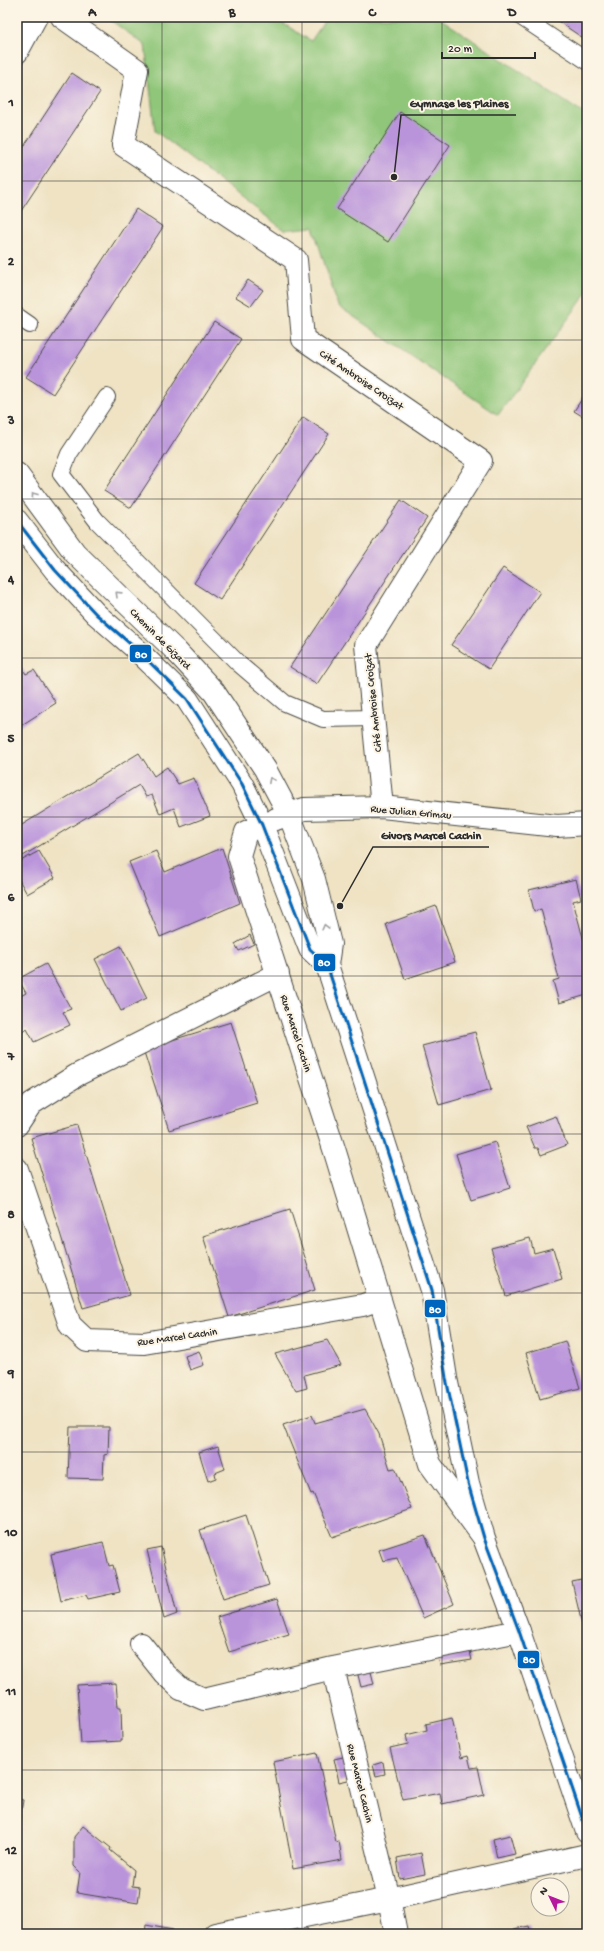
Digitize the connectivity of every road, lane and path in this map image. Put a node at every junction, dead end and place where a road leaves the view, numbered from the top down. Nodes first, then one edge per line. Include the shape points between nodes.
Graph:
1 (36, 17) edge
2 (62, 17) edge
3 (521, 17) edge
4 (17, 52) edge
5 (587, 61) edge
6 (107, 397) dead end
7 (17, 474) edge
8 (17, 521) edge
9 (373, 718) junction
10 (382, 807) junction
11 (289, 814) junction
12 (587, 824) edge
13 (262, 825) junction
14 (328, 965) junction
15 (278, 974) junction
16 (17, 1125) edge
17 (17, 1169) edge
18 (380, 1299) junction
19 (484, 1538) junction
20 (519, 1632) junction
21 (141, 1644) dead end
22 (333, 1668) junction
23 (587, 1832) edge
24 (587, 1855) edge
25 (389, 1899) junction
26 (215, 1934) edge
27 (396, 1934) edge

1 - 4 street
2 - 9 street, Cité Ambroise Croizat via 137,70 123,145 296,260 304,339 481,461 366,645
3 - 5 lane
6 - 9 lane via 69,454 61,474 97,521 239,664 285,703 323,719
11 -> 7 street, Chemin de Gizard via 265,769 214,692 176,651 75,553
8 - 13 street via 55,570 96,614 136,648 187,699 242,784
9 - 10 street, Cité Ambroise Croizat
10 - 11 street, Rue Julian Grimau via 304,809
10 - 12 street, Rue Julian Grimau via 557,826
11 - 13 street, Rue Julian Grimau
14 -> 11 street, Rue Marcel Cachin via 330,944 314,879
13 - 14 street via 310,949
13 - 15 street, Rue Marcel Cachin via 246,832 239,856
14 - 19 street, Rue Marcel Cachin via 432,1290 446,1378 468,1484
15 - 16 street via 77,1076 31,1104
15 - 18 street, Rue Marcel Cachin
17 - 18 street, Rue Marcel Cachin via 70,1325 87,1341 144,1343 363,1305
18 - 19 street, Rue Marcel Cachin via 430,1464
19 - 20 street, Rue Marcel Cachin
20 - 22 street
20 - 23 street, Rue Marcel Cachin
21 - 22 street via 164,1673 182,1689 204,1699
22 - 25 street, Rue Marcel Cachin
24 - 25 street
25 - 26 street
25 - 27 street, Rue Marcel Cachin

